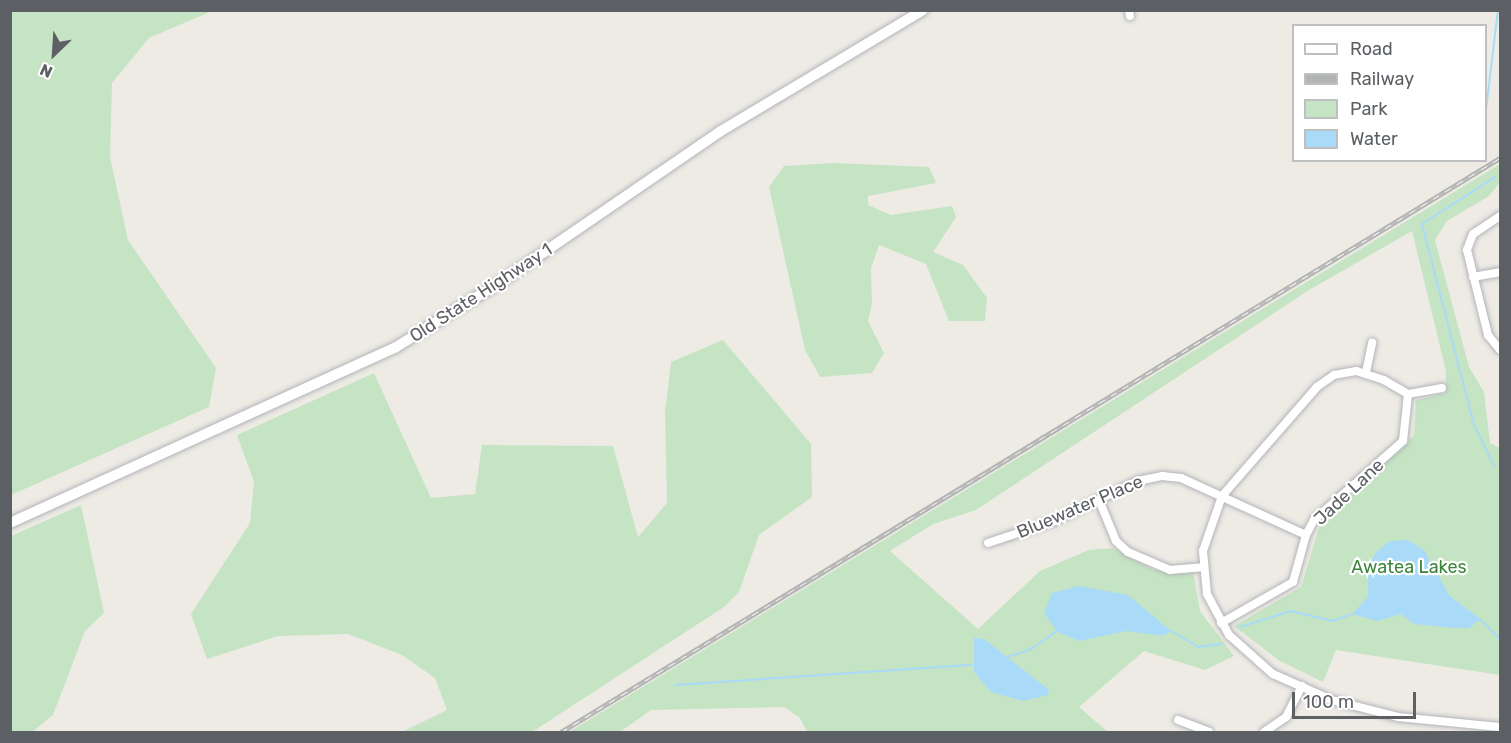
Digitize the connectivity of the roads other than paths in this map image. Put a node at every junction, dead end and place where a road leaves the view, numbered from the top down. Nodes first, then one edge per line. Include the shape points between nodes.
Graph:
1 (923, 10) edge
2 (1500, 216) edge
3 (1500, 272) edge
4 (1473, 277) junction
5 (1372, 343) dead end
6 (1500, 350) edge
7 (1366, 372) junction
8 (1442, 388) dead end
9 (1407, 394) junction
10 (1222, 496) junction
11 (1099, 500) junction
12 (10, 523) edge
13 (1306, 535) junction
14 (988, 543) dead end
15 (1202, 567) junction
16 (1221, 623) junction
17 (1302, 686) junction
18 (1178, 720) dead end
19 (1500, 727) edge
20 (1209, 732) edge
21 (1264, 732) edge

1 - 12 main road, Old State Highway 1 via 722,131 499,283 396,347
2 - 4 street via 1468,242
3 - 4 street
4 - 6 street via 1488,335
5 - 7 street
7 - 9 street
7 - 10 street via 1342,373 1317,387
8 - 9 street
9 - 13 street, Jade Lane via 1403,441 1314,520
10 - 11 street, Bluewater Place via 1181,478 1162,476 1138,481
10 - 13 street, Bluewater Place
10 - 15 street via 1206,534
11 - 14 street, Bluewater Place
11 - 15 street via 1116,541 1128,552 1170,570
13 - 16 street, Jade Lane via 1293,582
15 - 16 street via 1207,594
16 - 17 street via 1256,662
17 - 19 street via 1398,717
17 - 21 street via 1286,717
18 - 20 street

